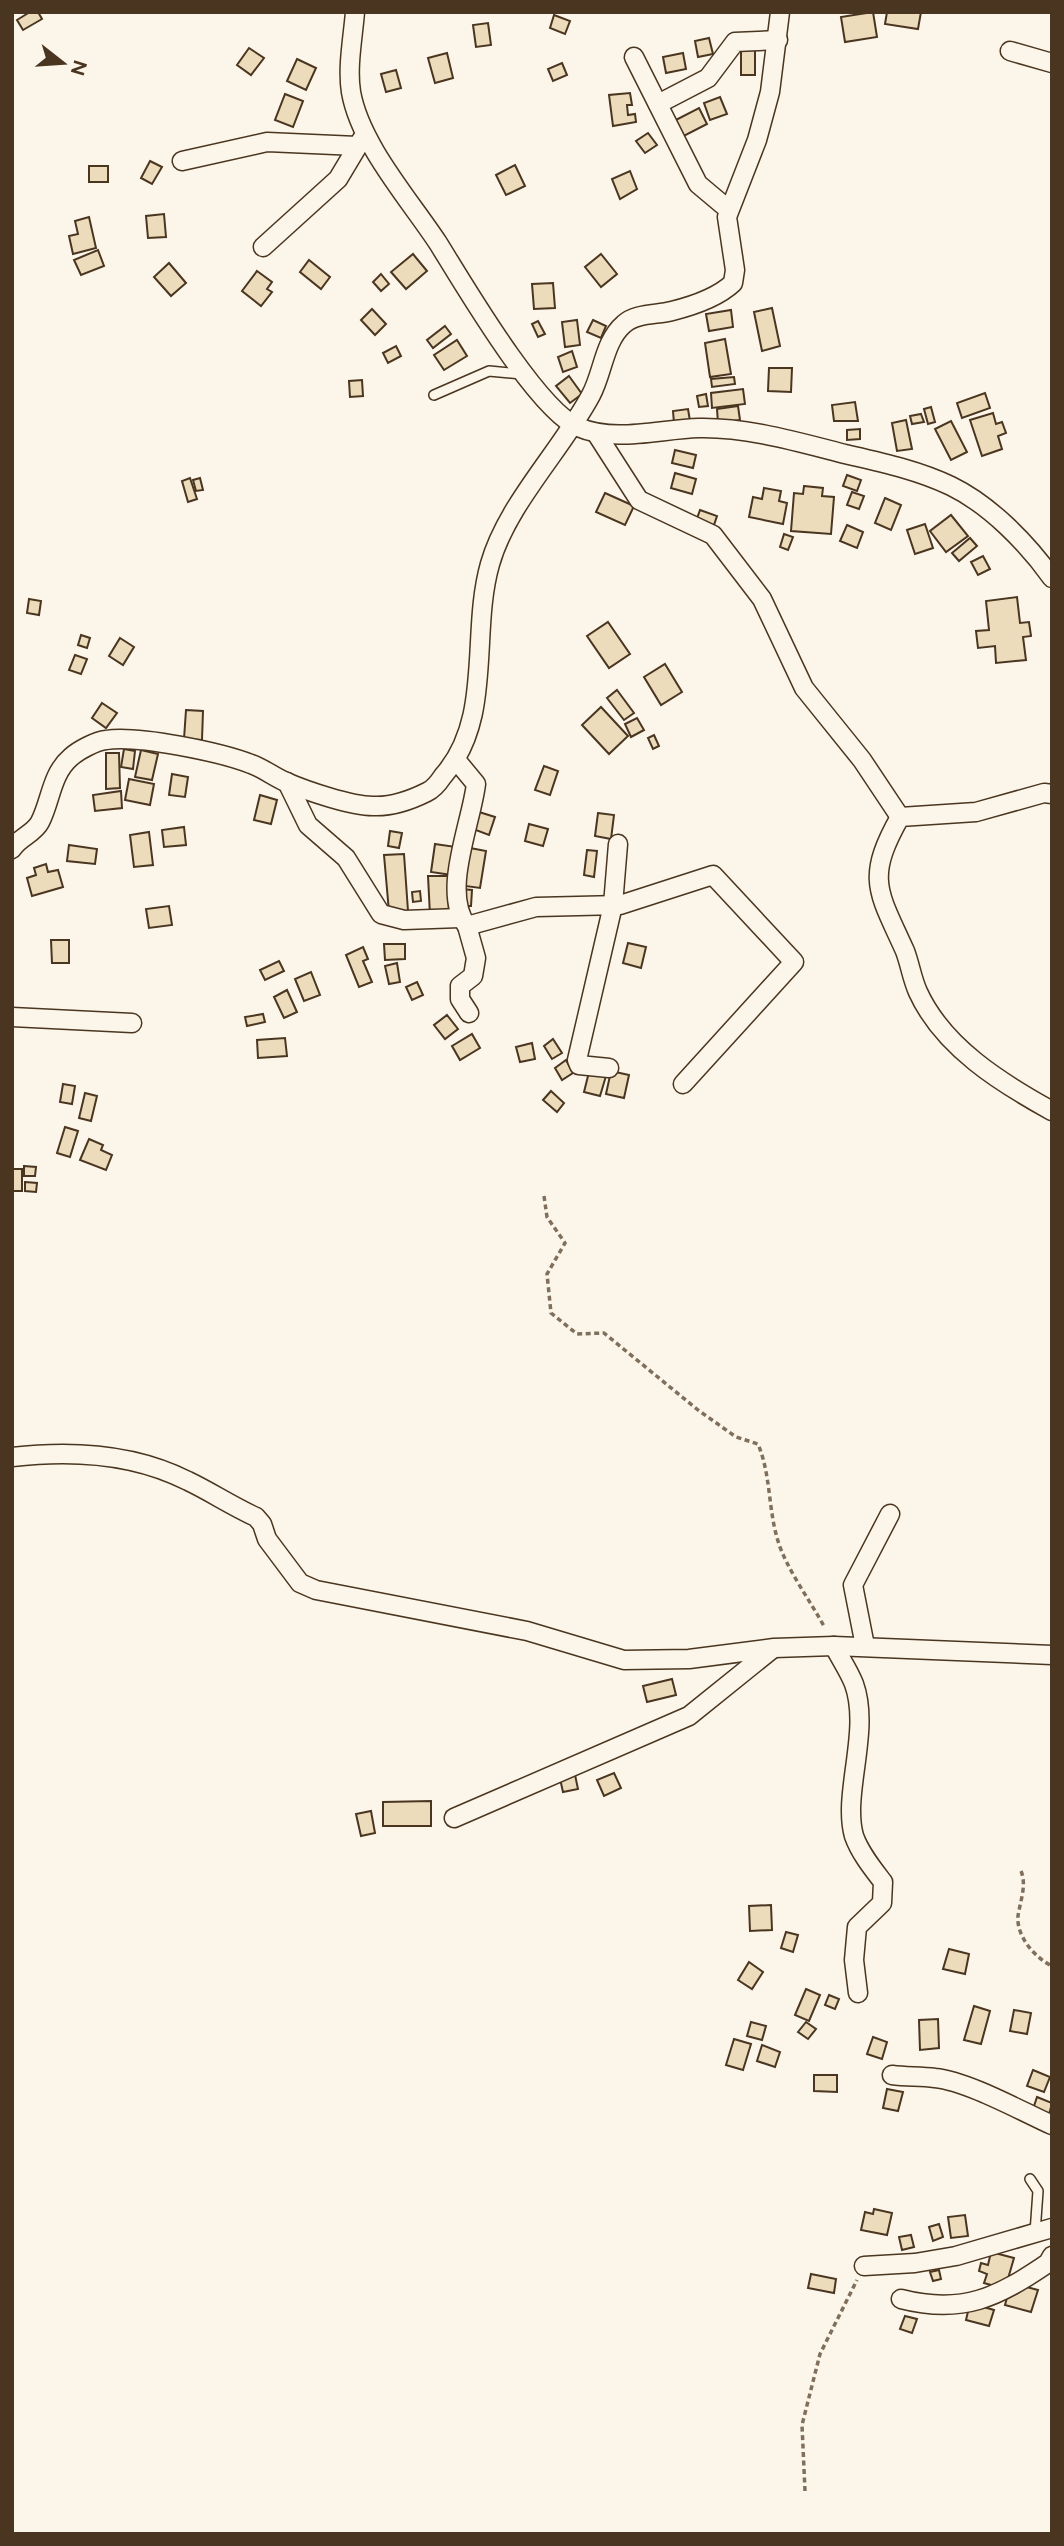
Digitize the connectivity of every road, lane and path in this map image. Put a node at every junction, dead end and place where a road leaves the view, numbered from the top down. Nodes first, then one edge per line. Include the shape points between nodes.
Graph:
1 (355, 12) edge
2 (780, 12) edge
3 (778, 40) junction
4 (1010, 51) dead end
5 (634, 57) dead end
6 (1052, 63) edge
7 (658, 104) junction
8 (361, 140) junction
9 (182, 161) dead end
10 (729, 210) junction
11 (263, 247) dead end
12 (527, 374) junction
13 (434, 395) dead end
14 (575, 426) junction
15 (596, 433) junction
16 (1052, 579) edge
17 (457, 761) junction
18 (287, 782) junction
19 (1052, 794) edge
20 (900, 817) junction
21 (618, 844) dead end
22 (12, 849) edge
23 (613, 905) junction
24 (463, 922) junction
25 (468, 1013) dead end
26 (12, 1017) edge
27 (132, 1023) dead end
28 (609, 1068) dead end
29 (683, 1084) dead end
30 (1052, 1111) edge
31 (544, 1196) dead end
32 (12, 1457) edge
33 (890, 1514) dead end
34 (834, 1646) junction
35 (865, 1646) junction
36 (774, 1648) junction
37 (1052, 1655) edge
38 (454, 1818) dead end
39 (1021, 1871) dead end
40 (1052, 1966) edge
41 (858, 1993) dead end
42 (892, 2075) dead end
43 (1052, 2125) edge
44 (1030, 2179) dead end
45 (1043, 2231) edge
46 (1052, 2256) edge
47 (864, 2266) joint
48 (901, 2299) dead end
49 (804, 2491) dead end

1 - 8 street via 351,91
2 - 3 street
3 - 7 street via 735,42 708,78
3 - 10 street via 757,140
4 - 6 street
5 - 7 street
7 - 10 street via 698,184
8 - 9 street via 267,142
8 - 11 street via 338,179
8 - 12 street
10 - 14 street via 726,225 735,270 733,283 681,308 625,323 610,342 600,376
12 - 13 lane via 488,371
12 - 14 street via 548,402
14 - 15 street
14 - 17 street via 498,540 484,590 478,689
15 - 16 street via 700,428 744,432 913,471 952,486 986,509 1025,545
15 - 20 street via 639,500 713,534 762,599 804,688 862,760
17 - 18 street via 431,790 400,803 372,806
17 - 24 street via 476,784 454,897
18 - 22 street via 232,758 134,739 104,740 70,757 49,790 40,822
18 - 24 street via 308,825 346,858 381,914 404,920
19 - 20 street via 976,812
20 - 30 street via 884,845 877,881 919,993 952,1041 998,1078
21 - 23 street
23 - 24 street via 536,907
23 - 28 street via 577,1060 579,1065
23 - 29 street via 713,876 794,962
24 - 25 street via 476,958 473,976 460,986 460,999
26 - 27 street
31 - 34 path via 547,1217 565,1243 547,1274 551,1313 577,1334 604,1333 619,1342 698,1410 736,1437 758,1444 767,1465 778,1543
32 - 36 street via 55,1452 118,1457 187,1480 256,1517 300,1583 316,1590 527,1631 624,1660 689,1659
33 - 35 street via 853,1585
34 - 35 street
34 - 36 street
34 - 41 street via 855,1686 860,1745 853,1786 854,1835 883,1882 882,1903 857,1927
35 - 37 street
36 - 38 street via 689,1716
39 - 40 path via 1025,1878 1018,1921 1039,1960
42 - 43 street via 958,2084
44 - 45 lane via 1038,2191
45 - 47 street via 956,2256
46 - 48 street via 1007,2291 954,2306
47 - 49 path via 820,2354 802,2425

